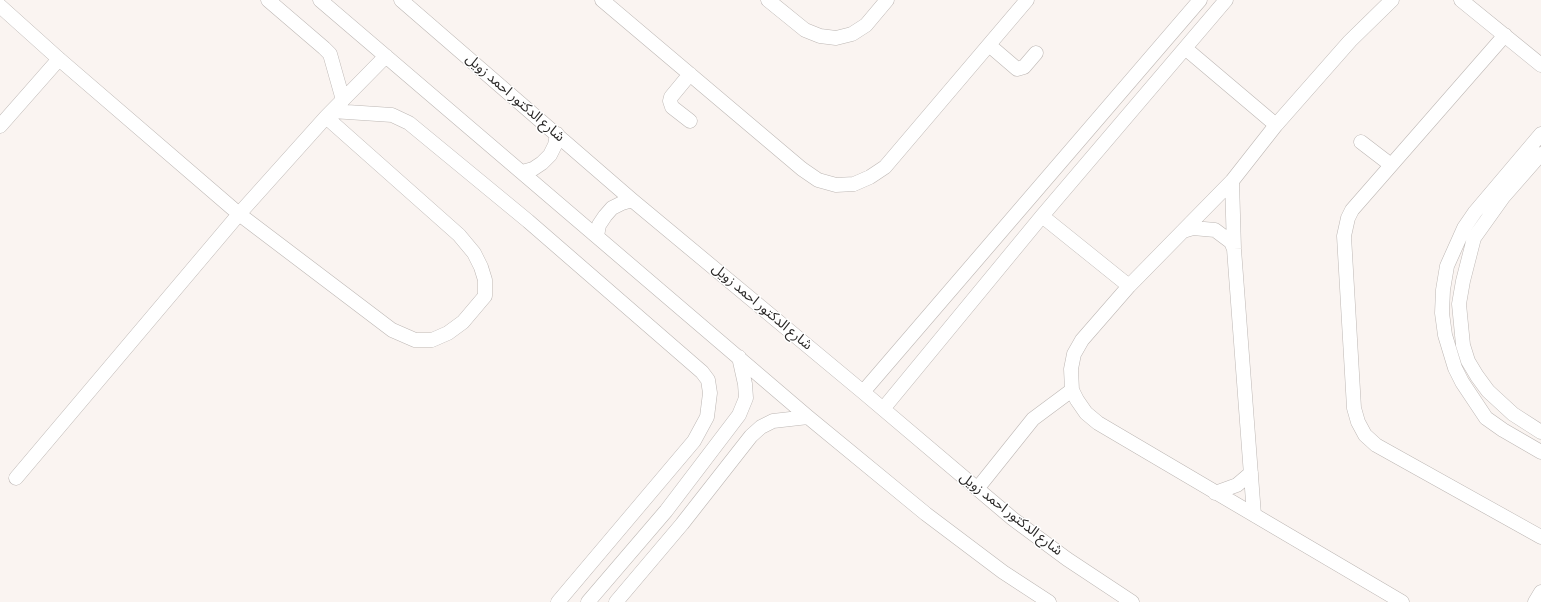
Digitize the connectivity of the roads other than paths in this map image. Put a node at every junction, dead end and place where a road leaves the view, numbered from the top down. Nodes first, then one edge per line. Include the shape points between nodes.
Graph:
1 (268, 0) edge
2 (320, 0) edge
3 (401, 0) edge
4 (602, 0) edge
5 (768, 0) edge
6 (887, 0) edge
7 (1027, 0) edge
8 (1200, 0) edge
9 (1226, 0) edge
10 (1392, 0) edge
11 (1461, 0) edge
12 (0, 6) edge
13 (1505, 35) junction
14 (989, 45) junction
15 (1185, 48) junction
16 (1036, 53) dead end
17 (386, 56) junction
18 (59, 59) junction
19 (1541, 65) edge
20 (690, 74) junction
21 (343, 100) junction
22 (329, 114) junction
23 (690, 121) dead end
24 (1276, 125) junction
25 (0, 126) edge
26 (557, 134) junction
27 (1541, 134) edge
28 (1362, 142) dead end
29 (1541, 154) edge
30 (1391, 166) junction
31 (522, 172) junction
32 (1232, 181) junction
33 (632, 200) junction
34 (239, 214) junction
35 (1042, 216) junction
36 (1182, 231) junction
37 (597, 236) junction
38 (1234, 249) junction
39 (1129, 286) junction
40 (739, 357) junction
41 (1072, 390) junction
42 (864, 392) junction
43 (883, 409) junction
44 (808, 416) junction
45 (1541, 432) edge
46 (1541, 452) edge
47 (1251, 473) junction
48 (16, 478) dead end
49 (977, 489) junction
50 (1215, 493) junction
51 (666, 511) junction
52 (1254, 515) junction
53 (682, 524) junction
54 (1541, 537) edge
55 (1541, 592) edge
56 (558, 602) edge
57 (588, 602) edge
58 (616, 602) edge
59 (1049, 602) edge
60 (1132, 602) edge
61 (1402, 602) edge
62 (1535, 602) edge

1 - 21 street via 330,54
2 - 17 street
3 - 26 street, شارع الدكتور احمد زويل
4 - 20 street
5 - 6 street via 805,30 820,36 836,38 852,34 866,25
7 - 14 street
8 - 42 street
9 - 15 street
10 - 24 street via 1350,41
11 - 13 street
12 - 18 street
13 - 19 street
13 - 30 street
14 - 16 street via 1017,68 1024,67
14 - 20 street via 886,167 854,184 836,185 818,180
15 - 24 street
15 - 35 street
17 - 21 street
17 - 31 street
18 - 25 street
18 - 34 street
20 - 23 street via 670,101 672,107
21 - 22 street
22 - 34 street
22 - 34 street via 459,235 474,254 485,280 485,296 463,322 432,340 415,340 392,330
22 - 56 street via 392,116 409,123 528,221 702,372 708,380 710,393 706,417 694,441
24 - 32 street
26 - 31 street via 550,155 538,166
26 - 33 street, شارع الدكتور احمد زويل
27 - 46 street via 1464,228 1447,266 1442,313 1445,335 1455,368 1486,418
28 - 30 street
29 - 45 street via 1504,196 1474,238 1459,304 1463,345 1477,376 1488,391 1509,410
30 - 54 street via 1352,210 1345,227 1353,393 1358,422 1365,435 1376,445
31 - 37 street
32 - 36 street
32 - 38 street
33 - 37 street via 612,208 599,226
33 - 42 street, شارع الدكتور احمد زويل
34 - 48 street
35 - 39 street
35 - 43 street
36 - 38 street via 1193,228 1215,230 1231,242
36 - 39 street
37 - 40 street
38 - 47 street
39 - 41 street via 1082,340 1074,354 1071,370
40 - 44 street
40 - 51 street via 746,398 739,416
41 - 49 street via 1033,419
41 - 50 street via 1086,413 1098,423
42 - 43 street, شارع الدكتور احمد زويل
43 - 49 street, شارع الدكتور احمد زويل
44 - 53 street via 785,418 761,427 751,436
44 - 59 street via 926,514 1003,572
47 - 50 street via 1237,485
47 - 52 street
49 - 60 street, شارع الدكتور احمد زويل via 1019,524
50 - 52 street
51 - 53 street
51 - 57 street
52 - 61 street
53 - 58 street
55 - 62 street

